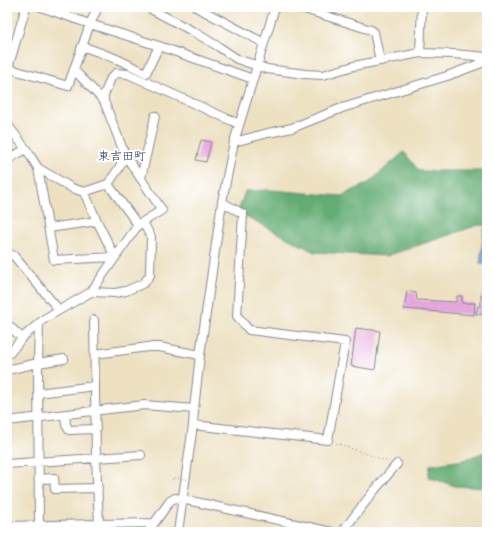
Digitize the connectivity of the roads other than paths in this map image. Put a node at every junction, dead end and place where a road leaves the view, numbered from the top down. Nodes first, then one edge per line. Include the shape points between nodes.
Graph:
1 (26, 7) edge
2 (41, 7) edge
3 (98, 7) edge
4 (147, 7) edge
5 (196, 7) edge
6 (275, 7) edge
7 (298, 7) edge
8 (422, 7) edge
9 (90, 24) junction
10 (264, 42) junction
11 (82, 46) junction
12 (158, 46) junction
13 (420, 53) junction
14 (487, 57) edge
15 (380, 61) junction
16 (487, 61) edge
17 (257, 65) junction
18 (7, 68) edge
19 (74, 70) junction
20 (253, 79) junction
21 (104, 101) junction
22 (155, 116) dead end
23 (7, 124) edge
24 (239, 124) junction
25 (234, 142) junction
26 (26, 149) junction
27 (125, 155) junction
28 (7, 160) edge
29 (38, 168) junction
30 (141, 178) junction
31 (108, 184) junction
32 (84, 192) junction
33 (222, 202) junction
34 (97, 221) junction
35 (140, 223) junction
36 (49, 228) junction
37 (7, 253) edge
38 (115, 257) junction
39 (91, 292) junction
40 (59, 310) junction
41 (94, 320) dead end
42 (39, 323) junction
43 (7, 324) edge
44 (22, 338) junction
45 (10, 353) dead end
46 (94, 354) junction
47 (200, 355) junction
48 (64, 359) dead end
49 (38, 363) junction
50 (7, 370) edge
51 (95, 386) junction
52 (38, 393) junction
53 (194, 409) junction
54 (96, 411) junction
55 (65, 415) junction
56 (38, 418) junction
57 (7, 422) edge
58 (193, 425) junction
59 (96, 429) junction
60 (141, 455) dead end
61 (96, 458) junction
62 (39, 462) junction
63 (7, 464) edge
64 (397, 464) road end
65 (39, 479) junction
66 (98, 488) junction
67 (182, 499) junction
68 (154, 523) junction
69 (7, 526) edge
70 (99, 528) edge
71 (39, 529) edge
72 (148, 532) edge
73 (178, 532) edge
74 (332, 532) edge
75 (342, 532) edge

1 - 18 street
2 - 9 street
3 - 9 street
4 - 17 street via 237,59
5 - 10 street
6 - 10 street
7 - 15 street via 371,30 374,32
8 - 13 street
9 - 11 street
9 - 12 street
10 - 17 street
11 - 12 street via 146,73
11 - 19 street
12 - 20 street
13 - 14 street
13 - 15 street
15 - 17 street via 323,75 267,69
16 - 25 street via 342,108 292,128
17 - 20 street
18 - 19 street via 68,86
19 - 21 street
20 - 24 street
21 - 24 street via 111,78 116,73 128,74
21 - 27 street
22 - 30 street
23 - 26 street
24 - 25 street
25 - 33 street
26 - 28 street
26 - 29 street
27 - 30 street
27 - 31 street
29 - 32 street via 72,188
29 - 36 street
30 - 35 street via 162,210
31 - 32 street
31 - 35 street
32 - 34 street
33 - 47 street
33 - 58 street via 243,214 237,316 249,330 345,342 328,440
34 - 36 street
34 - 38 street
35 - 38 street
35 - 39 street via 151,237 150,275 144,283 126,292
36 - 38 street via 54,260
37 - 40 street via 14,256
38 - 39 street
39 - 40 street
40 - 42 street
41 - 46 street
42 - 44 street
42 - 49 street
43 - 44 street
44 - 45 street
46 - 47 street via 159,347
46 - 51 street
47 - 53 street
48 - 49 street
49 - 50 street
49 - 52 street
51 - 52 street
51 - 54 street
52 - 56 street
53 - 54 street via 144,405
53 - 58 street
54 - 55 street
54 - 59 street
55 - 56 street
55 - 59 street via 69,430
56 - 57 street
56 - 62 street
58 - 67 street
59 - 61 street
60 - 61 street
61 - 62 street
61 - 66 street
62 - 63 street
62 - 65 street
64 - 75 street
65 - 66 street via 54,478 55,489
65 - 71 street
66 - 70 street
67 - 68 street via 175,498 170,501
67 - 73 street
67 - 74 street
68 - 70 street
68 - 72 street
69 - 71 street
70 - 71 street

